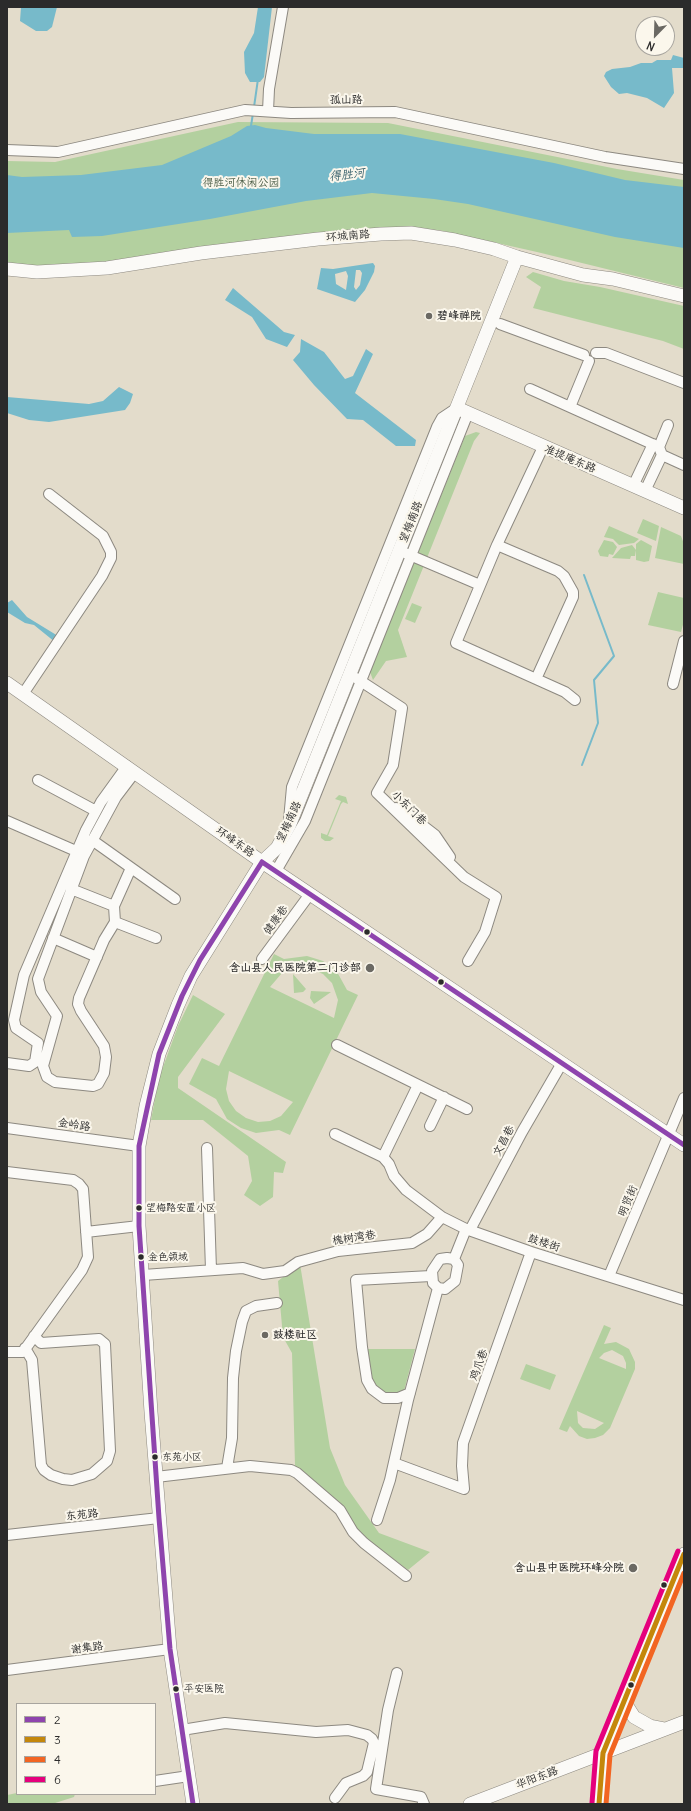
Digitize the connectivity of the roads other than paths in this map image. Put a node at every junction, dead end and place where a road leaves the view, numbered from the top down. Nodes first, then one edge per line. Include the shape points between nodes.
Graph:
1 (283, 7) edge
2 (268, 112) junction
3 (7, 150) edge
4 (684, 169) edge
5 (518, 257) junction
6 (7, 269) edge
7 (684, 296) edge
8 (500, 324) dead end
9 (590, 356) junction
10 (684, 383) edge
11 (530, 389) dead end
12 (570, 407) junction
13 (462, 411) junction
14 (668, 426) dead end
15 (543, 447) junction
16 (658, 448) junction
17 (684, 465) edge
18 (433, 467) dead end
19 (633, 486) junction
20 (645, 491) junction
21 (50, 494) dead end
22 (684, 508) edge
23 (498, 545) junction
24 (405, 553) junction
25 (480, 585) junction
26 (684, 641) edge
27 (350, 675) junction
28 (536, 679) junction
29 (7, 683) edge
30 (672, 684) dead end
31 (23, 694) junction
32 (575, 700) dead end
33 (131, 769) junction
34 (38, 780) dead end
35 (96, 811) junction
36 (7, 821) edge
37 (92, 840) junction
38 (76, 851) junction
39 (262, 862) junction
40 (131, 868) junction
41 (276, 871) junction
42 (71, 889) junction
43 (310, 894) junction
44 (175, 899) dead end
45 (114, 906) junction
46 (115, 922) junction
47 (53, 938) junction
48 (156, 938) dead end
49 (97, 957) junction
50 (262, 959) dead end
51 (468, 960) dead end
52 (337, 1045) dead end
53 (7, 1063) edge
54 (562, 1063) junction
55 (418, 1085) junction
56 (444, 1097) junction
57 (684, 1098) edge
58 (467, 1109) dead end
59 (430, 1126) dead end
60 (7, 1128) edge
61 (335, 1134) dead end
62 (669, 1135) junction
63 (684, 1145) edge
64 (138, 1146) junction
65 (207, 1148) dead end
66 (383, 1157) junction
67 (7, 1172) edge
68 (442, 1217) junction
69 (139, 1226) junction
70 (468, 1230) junction
71 (86, 1232) junction
72 (531, 1252) junction
73 (454, 1259) junction
74 (211, 1270) junction
75 (143, 1275) junction
76 (431, 1276) junction
77 (609, 1276) junction
78 (438, 1288) junction
79 (684, 1300) edge
80 (277, 1303) dead end
81 (34, 1336) junction
82 (25, 1348) junction
83 (7, 1352) edge
84 (410, 1393) junction
85 (394, 1462) junction
86 (227, 1468) junction
87 (156, 1477) junction
88 (159, 1518) junction
89 (377, 1520) dead end
90 (7, 1535) edge
91 (684, 1554) edge
92 (406, 1576) dead end
93 (170, 1649) junction
94 (7, 1670) edge
95 (397, 1673) dead end
96 (627, 1694) junction
97 (684, 1722) edge
98 (665, 1729) junction
99 (182, 1730) junction
100 (603, 1753) junction
101 (189, 1776) junction
102 (156, 1781) edge
103 (336, 1798) dead end
104 (193, 1804) edge
105 (424, 1804) edge
106 (470, 1804) edge
107 (599, 1804) edge

1 - 2 street via 269,88
2 - 3 street, 孤山路 via 245,110 58,152
2 - 4 street, 孤山路 via 395,112 605,157
5 - 6 main road, 环城南路 via 431,235 381,234 201,253 107,268 37,272
5 - 7 main road, 环城南路 via 583,275 613,279
5 - 13 main road, 望梅南路
8 - 9 street
9 - 10 street via 606,353
9 - 12 street
11 - 12 street
12 - 16 street
13 - 15 main road, 准提庵东路
13 - 18 main road, 望梅南路
13 - 24 main road, 望梅南路
13 - 27 street via 442,418 437,427
14 - 16 street
15 - 19 main road, 准提庵东路
15 - 23 street
16 - 17 street
16 - 19 street
16 - 20 street
19 - 20 main road, 准提庵东路
20 - 22 main road, 准提庵东路
21 - 31 street via 103,536 112,558
23 - 25 street
23 - 28 street via 558,571 573,592
24 - 25 street
24 - 27 main road, 望梅南路
25 - 28 street via 456,643
26 - 30 street
27 - 39 main road, 望梅南路 via 289,826 277,848
27 - 41 street via 305,821
27 - 51 street, 小东门巷 via 402,708 393,765 377,793 464,877 496,897 485,932
28 - 32 street via 565,692
29 - 31 main road, 环峰东路
31 - 33 main road, 环峰东路
33 - 35 street
33 - 37 street
33 - 39 main road, 环峰东路
34 - 35 street
35 - 38 street
36 - 38 street
37 - 40 street
37 - 42 street
38 - 53 street via 24,975 14,1020 16,1028 38,1043 37,1058 29,1066
39 - 41 main road, 环峰东路
39 - 64 main road, 望梅南路 via 200,960 182,996 159,1054
40 - 44 street
40 - 45 street
41 - 43 main road, 环峰东路
42 - 45 street
42 - 47 street
43 - 50 street, 健康巷
43 - 54 main road, 环峰东路
45 - 46 street
46 - 48 street
46 - 49 street
47 - 49 street
47 - 49 street via 38,979 41,992 57,1016 43,1066 47,1077 55,1082 93,1086 98,1084 104,1073 104,1046 78,1004
52 - 55 street
54 - 62 main road, 环峰东路
54 - 70 street, 文昌巷
55 - 56 street
55 - 66 street
56 - 58 street
56 - 59 street
57 - 62 street, 明贤街
60 - 64 street, 金岭路
61 - 66 street
62 - 63 main road, 环峰东路
62 - 77 street, 明贤街
64 - 69 main road, 望梅南路
65 - 74 street
66 - 68 street, 鼓楼街 via 406,1190
67 - 71 street via 73,1180 80,1184 83,1189
68 - 70 street, 鼓楼街
68 - 74 street, 槐树湾巷 via 427,1234 412,1243 338,1251 298,1262 285,1271 263,1274 242,1268
69 - 71 street
69 - 75 main road, 望梅南路
70 - 72 street, 鼓楼街
70 - 73 street, 文昌巷
71 - 81 street via 86,1264
72 - 77 street, 鼓楼街
72 - 85 street, 鸡爪巷 via 464,1443 464,1488
73 - 76 street via 440,1259 435,1264
73 - 78 street via 458,1265 455,1281 445,1288
74 - 75 street
75 - 87 main road, 望梅南路
76 - 78 street
76 - 84 street via 356,1280 367,1380 372,1389 384,1398 398,1398
77 - 79 street, 鼓楼街
78 - 84 street
80 - 86 street via 256,1306 246,1312 242,1322 234,1364 232,1438
81 - 82 street
81 - 82 street via 41,1343 99,1339 105,1344 110,1451 107,1461 92,1474 72,1480 63,1479 44,1470 40,1465 32,1360
82 - 83 street via 18,1353
84 - 85 street
85 - 89 street
86 - 87 street
86 - 92 street via 250,1466 291,1470 297,1473 340,1510 353,1532 364,1543
87 - 88 main road, 望梅南路
88 - 90 street, 东苑路
88 - 93 main road, 望梅南路
91 - 96 main road
93 - 94 street, 谢集路
93 - 99 main road, 望梅南路
95 - 105 street via 388,1710 376,1789 421,1797
96 - 98 main road via 628,1706 634,1717 650,1726
96 - 100 main road
97 - 98 main road, 华阳东路
98 - 100 main road, 华阳东路
99 - 101 main road, 望梅南路
99 - 103 street via 225,1724 316,1732 348,1730 366,1735 374,1744 367,1772 346,1783
100 - 106 main road, 华阳东路
100 - 107 main road
101 - 102 street
101 - 104 main road, 望梅南路

